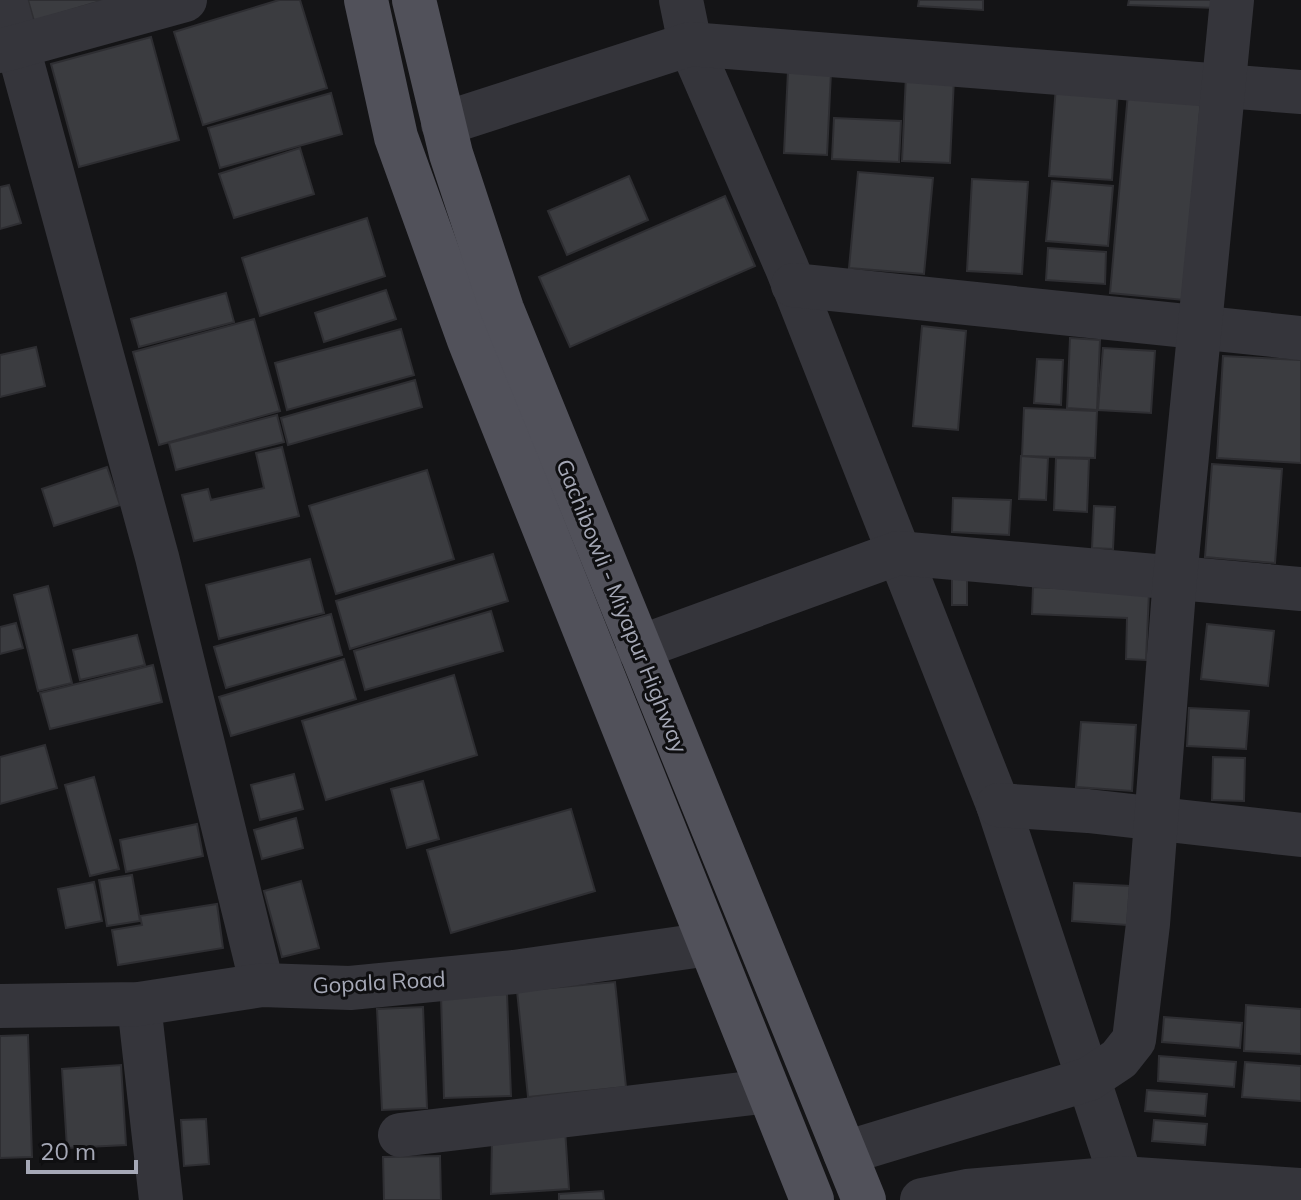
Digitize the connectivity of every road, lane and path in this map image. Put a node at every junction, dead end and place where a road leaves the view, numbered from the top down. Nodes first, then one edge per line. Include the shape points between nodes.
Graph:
1 (5, 0) edge
2 (185, 0) edge
3 (414, 0) edge
4 (681, 0) edge
5 (1232, 0) edge
6 (368, 7) edge
7 (690, 44) junction
8 (10, 48) edge
9 (1225, 84) junction
10 (1301, 92) edge
11 (443, 124) junction
12 (793, 285) junction
13 (1200, 328) junction
14 (1301, 338) edge
15 (898, 553) junction
16 (1175, 578) junction
17 (1301, 589) edge
18 (638, 648) junction
19 (998, 805) junction
20 (1154, 818) junction
21 (1301, 835) edge
22 (709, 944) junction
23 (262, 985) junction
24 (139, 1004) junction
25 (0, 1006) edge
26 (1089, 1079) junction
27 (768, 1091) junction
28 (400, 1135) dead end
29 (845, 1153) junction
30 (1121, 1178) junction
31 (1301, 1190) edge
32 (161, 1200) edge
33 (812, 1200) edge
34 (864, 1200) edge
35 (922, 1200) edge

1 - 8 street
2 - 8 street
3 - 11 main road, Gachibowli - Miyapur Highway
4 - 7 street
5 - 9 street
6 - 22 main road, Gachibowli - Miyapur Highway via 396,137 469,340
7 - 9 street
7 - 11 street
7 - 12 street
8 - 23 street via 157,557
9 - 10 street
9 - 13 street
11 - 18 main road, Gachibowli - Miyapur Highway via 502,309
12 - 13 street
12 - 15 street
13 - 14 street
13 - 16 street
15 - 16 street
15 - 18 street
15 - 19 street
16 - 17 street
16 - 20 street
18 - 29 main road, Gachibowli - Miyapur Highway
19 - 20 street
19 - 26 street
20 - 21 street
20 - 26 street via 1134,1040 1119,1059
22 - 23 street, Gopala Road via 514,972 350,988
22 - 27 main road, Gachibowli - Miyapur Highway
23 - 24 street, Gopala Road
24 - 25 street, Gopala Road
24 - 32 street
26 - 29 street
26 - 30 street
27 - 28 street
27 - 33 main road, Gachibowli - Miyapur Highway
29 - 34 main road, Gachibowli - Miyapur Highway
30 - 31 street
30 - 35 street via 967,1191

